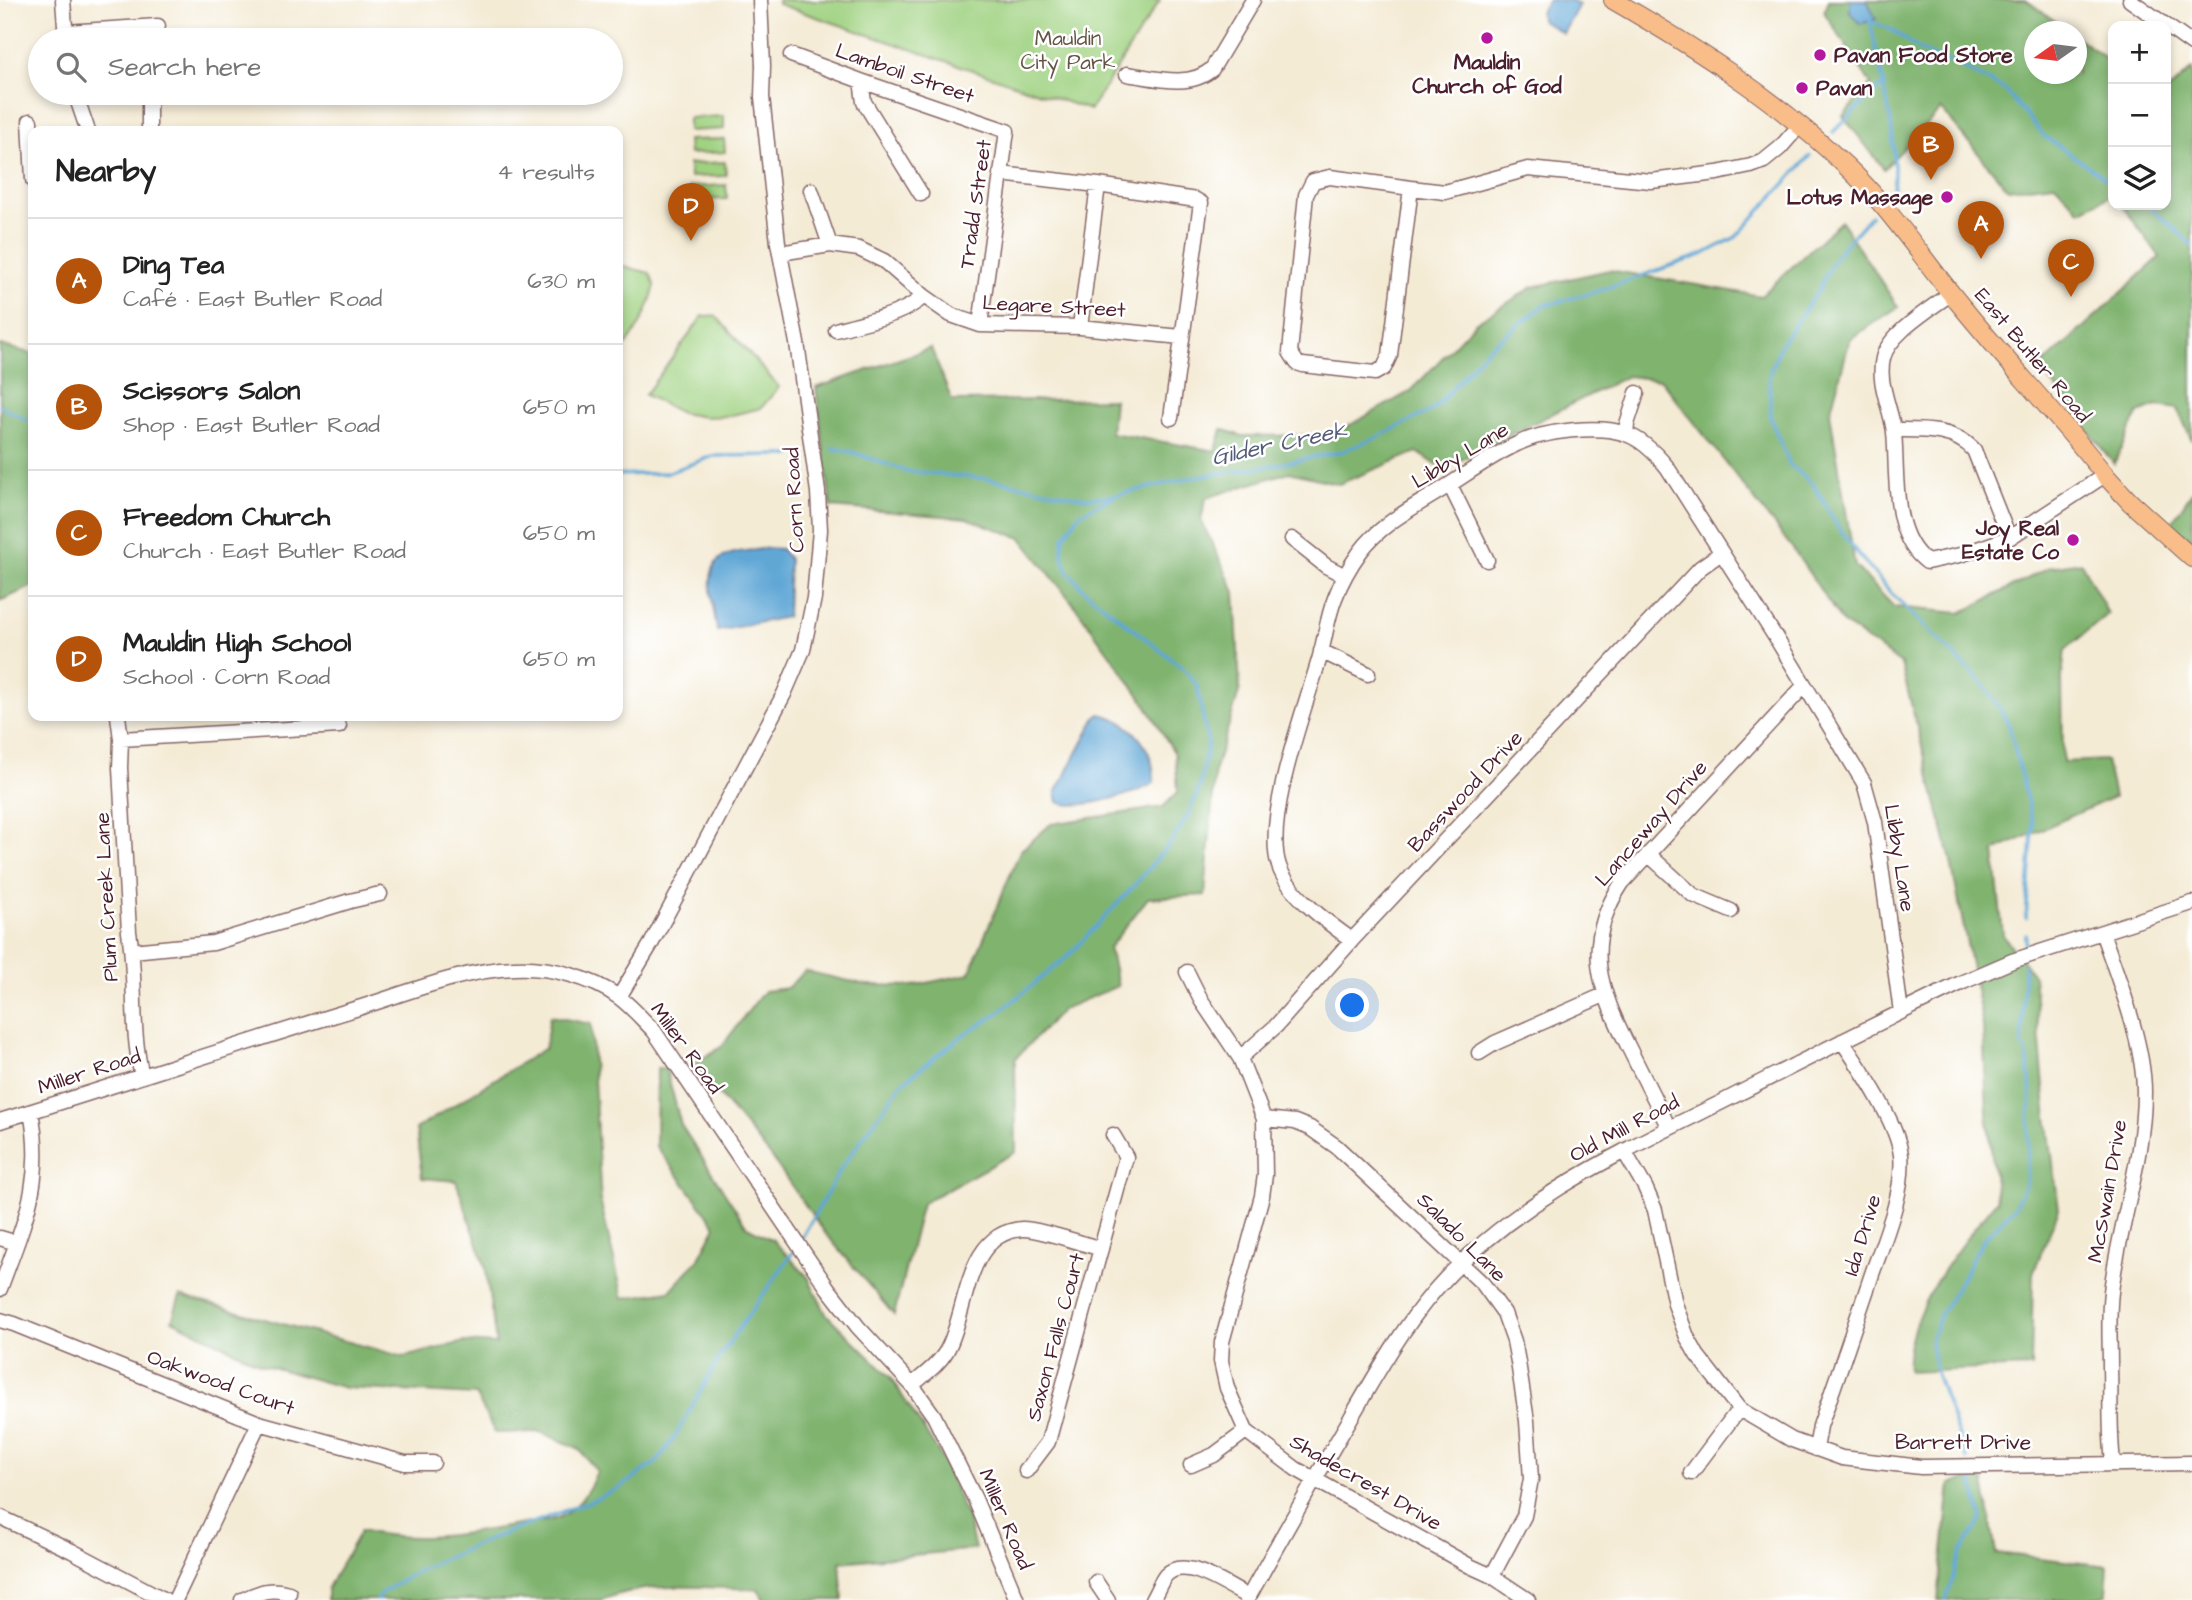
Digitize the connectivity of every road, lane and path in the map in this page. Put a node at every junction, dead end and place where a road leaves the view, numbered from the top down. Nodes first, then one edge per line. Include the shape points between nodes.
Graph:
1 (64, 0) edge
2 (760, 0) edge
3 (1253, 0) edge
4 (1613, 0) edge
5 (2130, 0) edge
6 (158, 26) dead end
7 (66, 28) edge
8 (140, 28) edge
9 (2192, 44) edge
10 (791, 55) dead end
11 (1127, 74) dead end
12 (861, 81) junction
13 (79, 105) edge
14 (149, 105) edge
15 (30, 121) dead end
16 (1800, 125) junction
17 (30, 126) edge
18 (86, 126) edge
19 (149, 126) edge
20 (1007, 131) joint
21 (1000, 174) junction
22 (1098, 186) junction
23 (1411, 188) junction
24 (811, 190) dead end
25 (921, 194) dead end
26 (830, 245) junction
27 (780, 253) junction
28 (1951, 293) junction
29 (924, 296) junction
30 (980, 326) junction
31 (1080, 327) junction
32 (836, 330) dead end
33 (1181, 337) junction
34 (1637, 393) dead end
35 (1171, 418) dead end
36 (1894, 430) junction
37 (1626, 434) junction
38 (2105, 475) junction
39 (1450, 485) junction
40 (2009, 538) junction
41 (1292, 540) dead end
42 (1721, 553) junction
43 (2192, 558) edge
44 (1487, 560) dead end
45 (1345, 576) junction
46 (1321, 651) junction
47 (1368, 674) dead end
48 (1804, 686) junction
49 (118, 721) edge
50 (339, 726) dead end
51 (121, 739) junction
52 (1648, 854) junction
53 (380, 894) dead end
54 (2192, 903) edge
55 (1731, 911) dead end
56 (2102, 932) junction
57 (1352, 940) junction
58 (132, 951) junction
59 (1187, 972) dead end
60 (1604, 995) junction
61 (619, 997) junction
62 (1901, 1012) junction
63 (1842, 1041) junction
64 (1479, 1053) dead end
65 (1240, 1058) junction
66 (142, 1076) junction
67 (32, 1112) junction
68 (1264, 1119) junction
69 (0, 1121) edge
70 (1669, 1128) junction
71 (1113, 1135) dead end
72 (1624, 1151) junction
73 (0, 1238) edge
74 (17, 1243) junction
75 (1101, 1248) junction
76 (1461, 1264) junction
77 (0, 1289) edge
78 (0, 1320) edge
79 (912, 1385) junction
80 (1739, 1409) junction
81 (259, 1423) junction
82 (1246, 1431) junction
83 (1816, 1449) junction
84 (433, 1462) dead end
85 (2113, 1462) junction
86 (2192, 1463) edge
87 (1191, 1465) dead end
88 (1026, 1471) dead end
89 (1691, 1473) dead end
90 (1315, 1479) junction
91 (0, 1517) edge
92 (1492, 1576) junction
93 (1096, 1582) dead end
94 (289, 1593) dead end
95 (1247, 1599) edge
96 (165, 1600) edge
97 (175, 1600) edge
98 (242, 1600) edge
99 (1017, 1600) edge
100 (1108, 1600) edge
101 (1152, 1600) edge
102 (1528, 1600) edge

1 - 7 street
2 - 27 street, Corn Road via 762,97
3 - 11 street via 1206,74 1176,81
4 - 16 main road, East Butler Road via 1716,62
5 - 9 street
6 - 8 street
10 - 12 street, Lamboil Street
12 - 20 street, Lamboil Street
12 - 25 street via 864,102
13 - 18 street
14 - 19 street
15 - 17 street
16 - 23 street via 1763,161 1717,173 1639,181 1528,169 1445,192
16 - 28 main road, East Butler Road via 1885,207
20 - 21 street, Tradd Street
21 - 22 street
21 - 30 street, Tradd Street
22 - 31 street
22 - 33 street via 1201,204
23 - 23 street via 1388,362 1374,373 1297,363 1290,346 1310,183 1330,177
24 - 26 street
26 - 27 street, Legare Street
26 - 29 street, Legare Street via 859,249 884,261
27 - 61 street, Corn Road via 818,492 818,566 806,637 769,725
28 - 36 street via 1895,337 1883,358 1883,385
28 - 38 main road, East Butler Road
29 - 30 street, Legare Street via 951,315
29 - 32 street via 901,311
30 - 31 street, Legare Street
31 - 33 street, Legare Street
33 - 35 street
34 - 37 street
36 - 40 street via 1926,430 1967,442
36 - 40 street via 1903,528 1919,556 1927,562 1938,560
37 - 39 street, Libby Lane via 1579,430 1538,436 1503,450
37 - 42 street, Libby Lane via 1667,467
38 - 40 street
38 - 43 main road, East Butler Road
39 - 44 street
39 - 45 street, Libby Lane via 1378,532
41 - 45 street
42 - 48 street, Libby Lane
42 - 57 street, Basswood Drive via 1700,568
45 - 46 street, Libby Lane
46 - 47 street
46 - 57 street, Libby Lane via 1282,785 1277,860 1292,888
48 - 52 street, Lanceway Drive
48 - 62 street, Libby Lane via 1870,798
49 - 51 street, Plum Creek Lane
50 - 51 street
51 - 58 street, Plum Creek Lane
52 - 55 street via 1693,895
52 - 60 street, Lanceway Drive via 1622,883 1605,913 1598,958
53 - 58 street via 213,943
54 - 56 street, Old Mill Road
56 - 62 street, Old Mill Road via 2012,961
56 - 85 street, McSwain Drive via 2134,1034 2144,1092 2133,1190 2111,1292
57 - 65 street, Basswood Drive via 1276,1026
58 - 66 street, Plum Creek Lane via 136,1050
59 - 65 street, Shadecrest Drive
60 - 64 street
60 - 70 street, Lanceway Drive
61 - 66 street, Miller Road via 562,973 514,968 477,972
61 - 79 street, Miller Road via 654,1031 858,1327
62 - 63 street, Old Mill Road
63 - 70 street, Old Mill Road
63 - 83 street, Ida Drive via 1894,1132 1902,1168
65 - 68 street, Shadecrest Drive
66 - 67 street, Miller Road
67 - 69 street, Miller Road
67 - 74 street via 37,1169
68 - 76 street, Salado Lane via 1295,1122 1318,1132
68 - 82 street, Shadecrest Drive via 1262,1196 1222,1342 1227,1388
70 - 72 street, Old Mill Road
71 - 75 street, Saxon Falls Court via 1126,1157
72 - 76 street, Old Mill Road via 1529,1207
72 - 80 street, Barrett Drive via 1655,1210 1675,1304 1687,1337
73 - 74 street
74 - 77 street
75 - 79 street via 1025,1228 989,1243 974,1270 948,1349
75 - 88 street, Saxon Falls Court via 1048,1442
76 - 90 street, Old Mill Road via 1409,1324
76 - 92 street, Salado Lane via 1490,1292 1509,1326 1528,1434 1531,1479 1527,1507
78 - 81 street, Oakwood Court
79 - 99 street, Miller Road via 950,1444
80 - 83 street, Barrett Drive
80 - 89 street
81 - 84 street, Oakwood Court via 405,1463
81 - 97 street
82 - 87 street via 1214,1455
82 - 90 street, Shadecrest Drive
83 - 85 street, Barrett Drive via 1858,1461 1922,1467
85 - 86 street, Barrett Drive
90 - 92 street, Shadecrest Drive
90 - 95 street, Old Mill Road
91 - 96 street
92 - 102 street, Shadecrest Drive
93 - 100 street
94 - 98 street via 275,1588
95 - 101 street via 1197,1570 1181,1567 1167,1574

